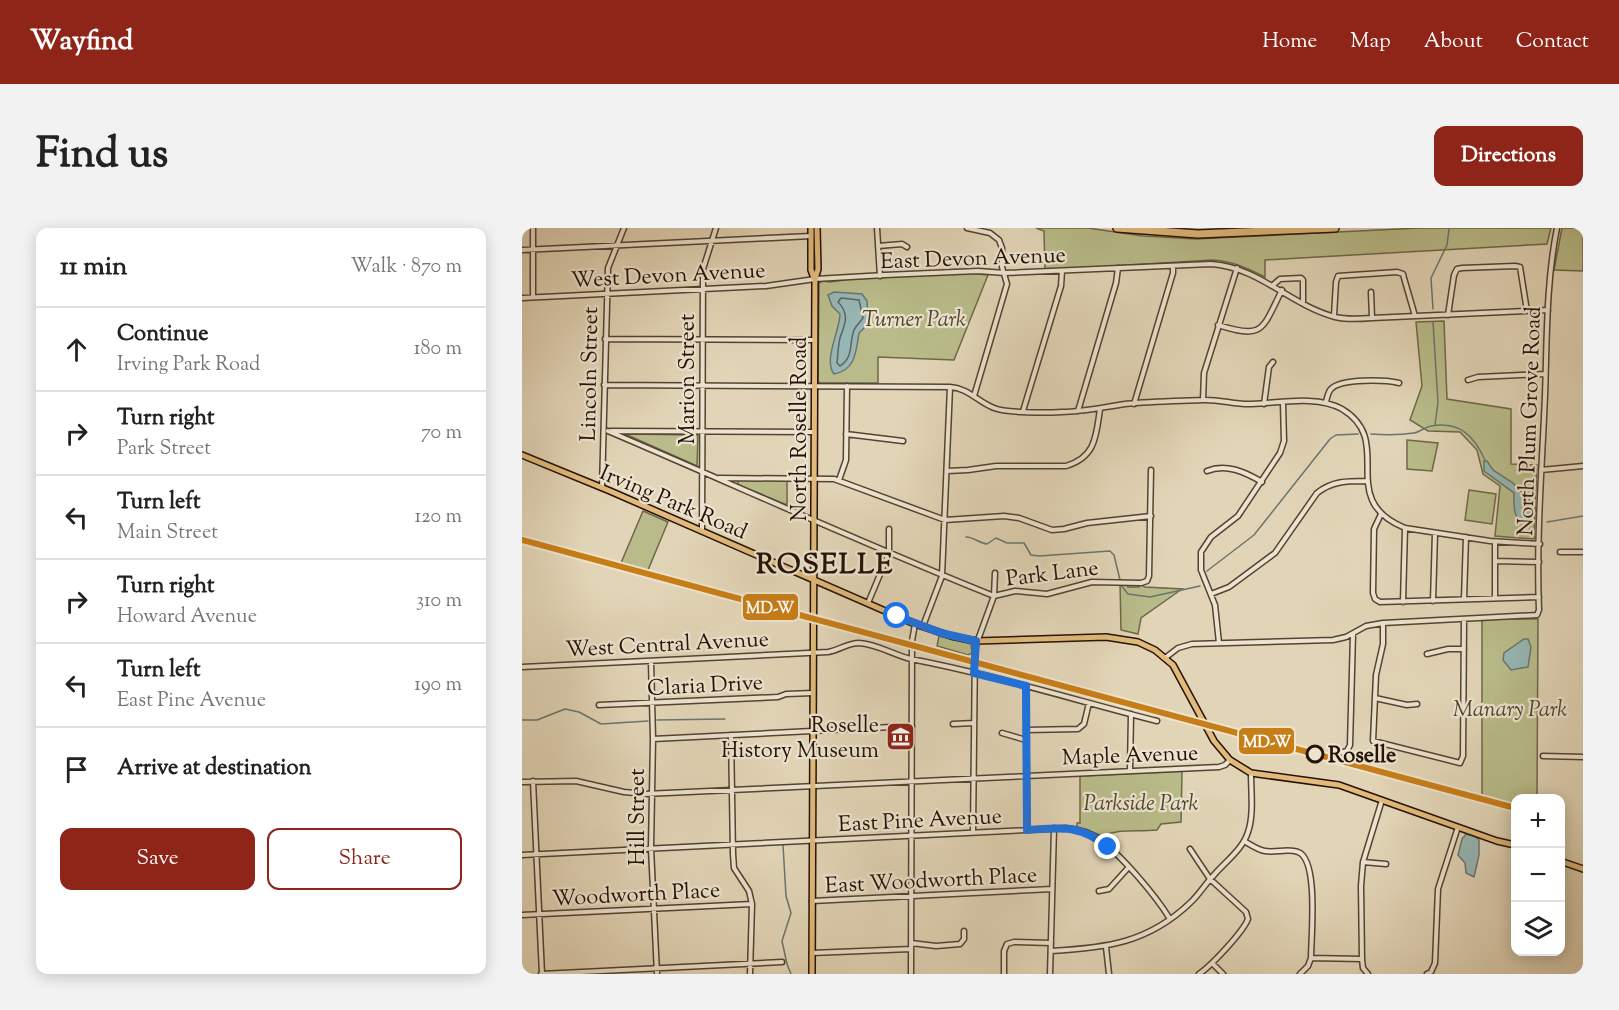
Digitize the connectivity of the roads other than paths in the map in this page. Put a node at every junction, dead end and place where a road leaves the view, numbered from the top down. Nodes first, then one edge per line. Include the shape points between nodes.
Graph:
1 (533, 228) edge
2 (624, 228) edge
3 (716, 228) edge
4 (811, 228) edge
5 (817, 228) edge
6 (877, 228) edge
7 (968, 228) edge
8 (1117, 228) edge
9 (1335, 228) edge
10 (1557, 228) edge
11 (811, 236) junction
12 (712, 240) junction
13 (617, 246) junction
14 (878, 246) junction
15 (907, 247) dead end
16 (522, 250) edge
17 (533, 250) junction
18 (1173, 266) junction
19 (1237, 267) junction
20 (1118, 268) junction
21 (1062, 271) junction
22 (1005, 273) junction
23 (880, 276) junction
24 (815, 279) junction
25 (1273, 285) junction
26 (703, 289) junction
27 (1282, 290) junction
28 (1371, 292) dead end
29 (606, 293) junction
30 (533, 297) junction
31 (522, 298) edge
32 (1303, 302) junction
33 (1548, 310) junction
34 (1527, 311) junction
35 (1448, 315) junction
36 (1334, 316) junction
37 (1415, 316) junction
38 (1372, 318) junction
39 (1218, 326) junction
40 (605, 339) junction
41 (703, 339) junction
42 (814, 340) junction
43 (1273, 362) dead end
44 (1545, 374) junction
45 (1468, 380) dead end
46 (1399, 383) dead end
47 (604, 385) junction
48 (702, 386) junction
49 (814, 386) junction
50 (847, 386) junction
51 (950, 387) junction
52 (974, 396) junction
53 (1203, 400) junction
54 (1326, 402) junction
55 (1283, 403) junction
56 (1134, 404) junction
57 (1264, 404) junction
58 (1100, 409) junction
59 (1023, 411) junction
60 (1078, 411) junction
61 (606, 431) junction
62 (702, 432) junction
63 (814, 432) junction
64 (846, 434) junction
65 (903, 441) dead end
66 (522, 455) edge
67 (1583, 466) edge
68 (1151, 470) dead end
69 (1541, 470) junction
70 (702, 471) junction
71 (947, 471) junction
72 (1207, 471) dead end
73 (719, 478) junction
74 (814, 478) junction
75 (839, 480) junction
76 (1366, 481) junction
77 (1262, 482) junction
78 (602, 488) junction
79 (1381, 514) junction
80 (1151, 516) junction
81 (945, 520) junction
82 (814, 521) junction
83 (1404, 528) junction
84 (889, 529) dead end
85 (702, 531) junction
86 (1435, 533) junction
87 (1466, 537) junction
88 (1495, 542) junction
89 (1540, 544) junction
90 (1560, 552) dead end
91 (1583, 552) edge
92 (889, 553) junction
93 (1495, 561) junction
94 (1540, 562) junction
95 (995, 573) dead end
96 (942, 576) junction
97 (814, 580) junction
98 (1212, 594) junction
99 (994, 596) junction
100 (1539, 597) junction
101 (1495, 598) junction
102 (1464, 599) junction
103 (1433, 601) junction
104 (1403, 602) junction
105 (868, 603) junction
106 (1464, 619) junction
107 (1383, 622) junction
108 (915, 624) junction
109 (922, 626) junction
110 (1353, 634) junction
111 (976, 641) junction
112 (1219, 643) junction
113 (1464, 649) junction
114 (813, 652) junction
115 (1427, 654) dead end
116 (1165, 658) junction
117 (912, 659) junction
118 (651, 661) junction
119 (522, 667) edge
120 (974, 673) junction
121 (1026, 686) junction
122 (813, 693) junction
123 (1375, 698) junction
124 (652, 703) junction
125 (1089, 703) junction
126 (1417, 704) dead end
127 (599, 705) dead end
128 (1131, 714) junction
129 (1157, 721) dead end
130 (974, 723) junction
131 (953, 724) dead end
132 (912, 726) junction
133 (1026, 730) junction
134 (813, 731) junction
135 (1002, 733) dead end
136 (731, 735) junction
137 (653, 739) junction
138 (1026, 740) junction
139 (1339, 753) dead end
140 (1543, 756) dead end
141 (1583, 757) edge
142 (1230, 760) junction
143 (1130, 771) junction
144 (1251, 773) junction
145 (1027, 775) junction
146 (974, 778) junction
147 (533, 781) junction
148 (912, 781) junction
149 (522, 782) edge
150 (813, 786) junction
151 (731, 790) junction
152 (652, 794) junction
153 (1382, 799) junction
154 (1458, 827) junction
155 (1054, 828) junction
156 (1027, 830) junction
157 (974, 832) junction
158 (911, 836) junction
159 (813, 841) junction
160 (1244, 841) junction
161 (732, 844) junction
162 (1511, 844) edge
163 (651, 848) junction
164 (1190, 849) dead end
165 (536, 854) junction
166 (522, 855) edge
167 (1363, 862) junction
168 (1565, 863) edge
169 (1386, 864) dead end
170 (1128, 868) junction
171 (1583, 869) edge
172 (1210, 879) junction
173 (1052, 889) junction
174 (1099, 891) dead end
175 (911, 897) junction
176 (812, 902) junction
177 (752, 904) junction
178 (654, 909) junction
179 (539, 914) junction
180 (522, 915) edge
181 (1170, 920) junction
182 (964, 931) dead end
183 (1051, 943) junction
184 (911, 946) junction
185 (1106, 947) junction
186 (1051, 951) junction
187 (812, 953) junction
188 (1311, 958) junction
189 (1362, 959) junction
190 (782, 962) dead end
191 (1212, 963) junction
192 (750, 964) junction
193 (657, 971) edge
194 (542, 974) edge
195 (750, 974) edge
196 (812, 974) edge
197 (911, 974) edge
198 (1004, 974) edge
199 (1050, 974) edge
200 (1109, 974) edge
201 (1199, 974) edge
202 (1223, 974) edge
203 (1300, 974) edge
204 (1368, 974) edge
205 (1427, 974) edge

1 - 17 street
2 - 13 street, Lincoln Street
3 - 12 street, Marion Street
4 - 11 main road, North Roselle Road
5 - 24 main road, North Roselle Road
6 - 14 street
7 - 22 street via 990,233 999,240
8 - 9 highway via 1198,234
10 - 33 street, North Plum Grove Road
11 - 12 street
11 - 24 main road, North Roselle Road via 811,270
12 - 13 street
12 - 26 street, Marion Street via 704,264
13 - 17 street
13 - 29 street, Lincoln Street via 608,268
14 - 15 street
14 - 23 street
16 - 17 street
17 - 30 street
18 - 19 street, East Devon Avenue
18 - 20 street, East Devon Avenue
18 - 56 street
19 - 25 street, East Devon Avenue
19 - 39 street
20 - 21 street, East Devon Avenue
20 - 60 street
21 - 22 street, East Devon Avenue
21 - 59 street via 1061,286
22 - 23 street, East Devon Avenue
22 - 52 street via 1006,290
23 - 24 street, East Devon Avenue
24 - 26 street, West Devon Avenue
24 - 42 main road, North Roselle Road
25 - 27 street, East Devon Avenue
25 - 32 street via 1280,279 1301,278
26 - 29 street, West Devon Avenue
26 - 41 street, Marion Street
27 - 32 street, East Devon Avenue
27 - 39 street via 1256,331 1242,333
28 - 38 street
29 - 30 street, West Devon Avenue
29 - 40 street, Lincoln Street
30 - 31 street, West Devon Avenue
32 - 36 street, East Devon Avenue
33 - 34 street, East Devon Avenue
33 - 44 street, North Plum Grove Road
34 - 35 street, East Devon Avenue
34 - 35 street via 1520,267 1462,268 1456,269 1454,275
35 - 37 street, East Devon Avenue
36 - 37 street via 1338,276 1397,272 1403,274
36 - 38 street, East Devon Avenue
37 - 38 street, East Devon Avenue
39 - 53 street via 1204,373
40 - 41 street
40 - 47 street, Lincoln Street
41 - 42 street
41 - 48 street, Marion Street
42 - 49 main road, North Roselle Road
43 - 57 street
44 - 45 street
44 - 69 street, North Plum Grove Road
46 - 54 street via 1342,383 1331,389
47 - 48 street
47 - 61 street, Lincoln Street
48 - 49 street
48 - 62 street, Marion Street
49 - 50 street
49 - 63 main road, North Roselle Road
50 - 51 street
50 - 64 street
51 - 52 street
51 - 71 street
52 - 59 street via 997,410
53 - 56 street
53 - 57 street
54 - 55 street
54 - 76 street via 1348,414 1364,434 1368,448
55 - 57 street
55 - 77 street via 1284,445
56 - 58 street
58 - 60 street
58 - 71 street via 1092,447 1073,463
59 - 60 street
61 - 62 street
61 - 70 street
61 - 78 street, Lincoln Street
62 - 63 street
62 - 70 street, Marion Street
63 - 74 main road, North Roselle Road
64 - 65 street
64 - 75 street via 845,464
66 - 78 main road, Irving Park Road
67 - 69 street
68 - 80 street, Park Lane
69 - 89 street, North Plum Grove Road
70 - 73 street
70 - 85 street, Marion Street
71 - 81 street
72 - 77 street via 1230,469
73 - 74 street
73 - 82 street
74 - 75 street
74 - 82 main road, North Roselle Road
75 - 81 street
76 - 79 street
76 - 98 street via 1337,482 1324,488 1275,553
77 - 98 street via 1238,516 1211,537 1203,549 1201,570
78 - 85 main road, Irving Park Road
79 - 83 street
79 - 104 street via 1374,529 1373,593 1382,602
80 - 81 street via 1056,530 1004,516
80 - 99 street, Park Lane via 1146,581 1092,582 1047,594 1016,591
81 - 96 street
82 - 92 street
82 - 97 main road, North Roselle Road
83 - 86 street
83 - 104 street
84 - 92 street
85 - 97 main road, Irving Park Road
86 - 87 street
86 - 103 street
87 - 88 street
87 - 102 street
88 - 89 street
88 - 93 street
89 - 94 street, North Plum Grove Road
90 - 91 street
92 - 96 street
92 - 105 street
93 - 94 street
93 - 101 street
94 - 100 street, North Plum Grove Road
95 - 99 street
96 - 99 street
96 - 109 street
97 - 105 main road, Irving Park Road
97 - 114 main road, North Roselle Road
98 - 112 street
99 - 111 street
100 - 101 street
100 - 106 street, North Plum Grove Road via 1537,615
101 - 102 street
102 - 103 street
103 - 104 street
105 - 108 main road, Irving Park Road
106 - 107 street
106 - 113 street
107 - 110 street
107 - 123 street
108 - 109 main road, Irving Park Road
108 - 117 street
109 - 111 main road, Irving Park Road
110 - 112 street via 1333,640
110 - 139 street via 1350,745 1347,751
111 - 116 main road, Irving Park Road via 1116,637 1144,644
111 - 120 street
112 - 116 street via 1182,646
113 - 115 street
113 - 123 street via 1460,763 1373,741
114 - 117 street, West Central Avenue via 835,651 858,643
114 - 118 street, West Central Avenue
114 - 122 main road, North Roselle Road
116 - 142 main road, Irving Park Road via 1214,741
117 - 120 street, West Central Avenue
117 - 132 street
118 - 119 street, West Central Avenue
118 - 124 street, Hill Street
120 - 121 street, West Central Avenue
120 - 130 street
121 - 125 street, West Central Avenue
121 - 133 street
122 - 124 street, Claria Drive
122 - 134 main road, North Roselle Road
123 - 126 street
124 - 127 street, Claria Drive
124 - 137 street, Hill Street
125 - 128 street, West Central Avenue
125 - 133 street via 1084,724 1078,729
128 - 129 street, West Central Avenue
128 - 143 street
130 - 131 street
130 - 146 street
132 - 134 street
132 - 148 street
133 - 138 street
134 - 136 street
134 - 150 main road, North Roselle Road
135 - 138 street
136 - 137 street
136 - 151 street
137 - 152 street, Hill Street
138 - 145 street
140 - 141 street
142 - 143 street, Maple Avenue via 1219,767
142 - 144 main road, Irving Park Road
143 - 145 street, Maple Avenue
144 - 153 main road, Irving Park Road via 1325,782
144 - 160 street via 1250,824
145 - 146 street, Maple Avenue
145 - 156 street
146 - 148 street, Maple Avenue
146 - 157 street
147 - 149 street
147 - 152 street, Maple Avenue via 576,781
147 - 165 street
148 - 150 street, Maple Avenue
148 - 158 street
150 - 151 street, Maple Avenue
150 - 159 main road, North Roselle Road
151 - 152 street, Maple Avenue
151 - 161 street
152 - 163 street, Hill Street
153 - 154 main road, Irving Park Road
153 - 167 street
154 - 162 main road, Irving Park Road
154 - 205 street via 1438,889 1434,963
155 - 156 street, East Pine Avenue
155 - 170 street, East Pine Avenue via 1092,835
155 - 173 street
156 - 157 street, East Pine Avenue
157 - 158 street, East Pine Avenue
158 - 159 street, East Pine Avenue
158 - 175 street
159 - 161 street, East Pine Avenue
159 - 176 main road, North Roselle Road
160 - 172 street
160 - 188 street via 1265,851 1298,852 1307,860 1312,883
161 - 163 street, East Pine Avenue
161 - 177 street via 734,868 749,891
163 - 165 street, East Pine Avenue
163 - 178 street, Hill Street
164 - 172 street
165 - 166 street, East Pine Avenue
165 - 179 street
167 - 169 street
167 - 189 street
168 - 171 main road
170 - 174 street via 1107,890
170 - 181 street, East Pine Avenue via 1157,899
172 - 181 street
172 - 191 street via 1246,912 1248,919
173 - 175 street, East Woodworth Place
173 - 183 street
175 - 176 street, East Woodworth Place
175 - 184 street
176 - 187 main road, North Roselle Road
177 - 178 street, Woodworth Place
177 - 192 street
178 - 179 street, Woodworth Place
178 - 193 street, Hill Street
179 - 180 street, Woodworth Place
179 - 194 street
181 - 185 street via 1140,936
182 - 184 street via 960,944
183 - 186 street
183 - 198 street via 1007,944
184 - 187 street
184 - 197 street
185 - 186 street
185 - 200 street
186 - 199 street
187 - 196 main road, North Roselle Road
188 - 189 street
188 - 203 street
189 - 204 street
190 - 192 street
191 - 201 street
191 - 202 street
192 - 193 street
192 - 195 street
193 - 194 street

